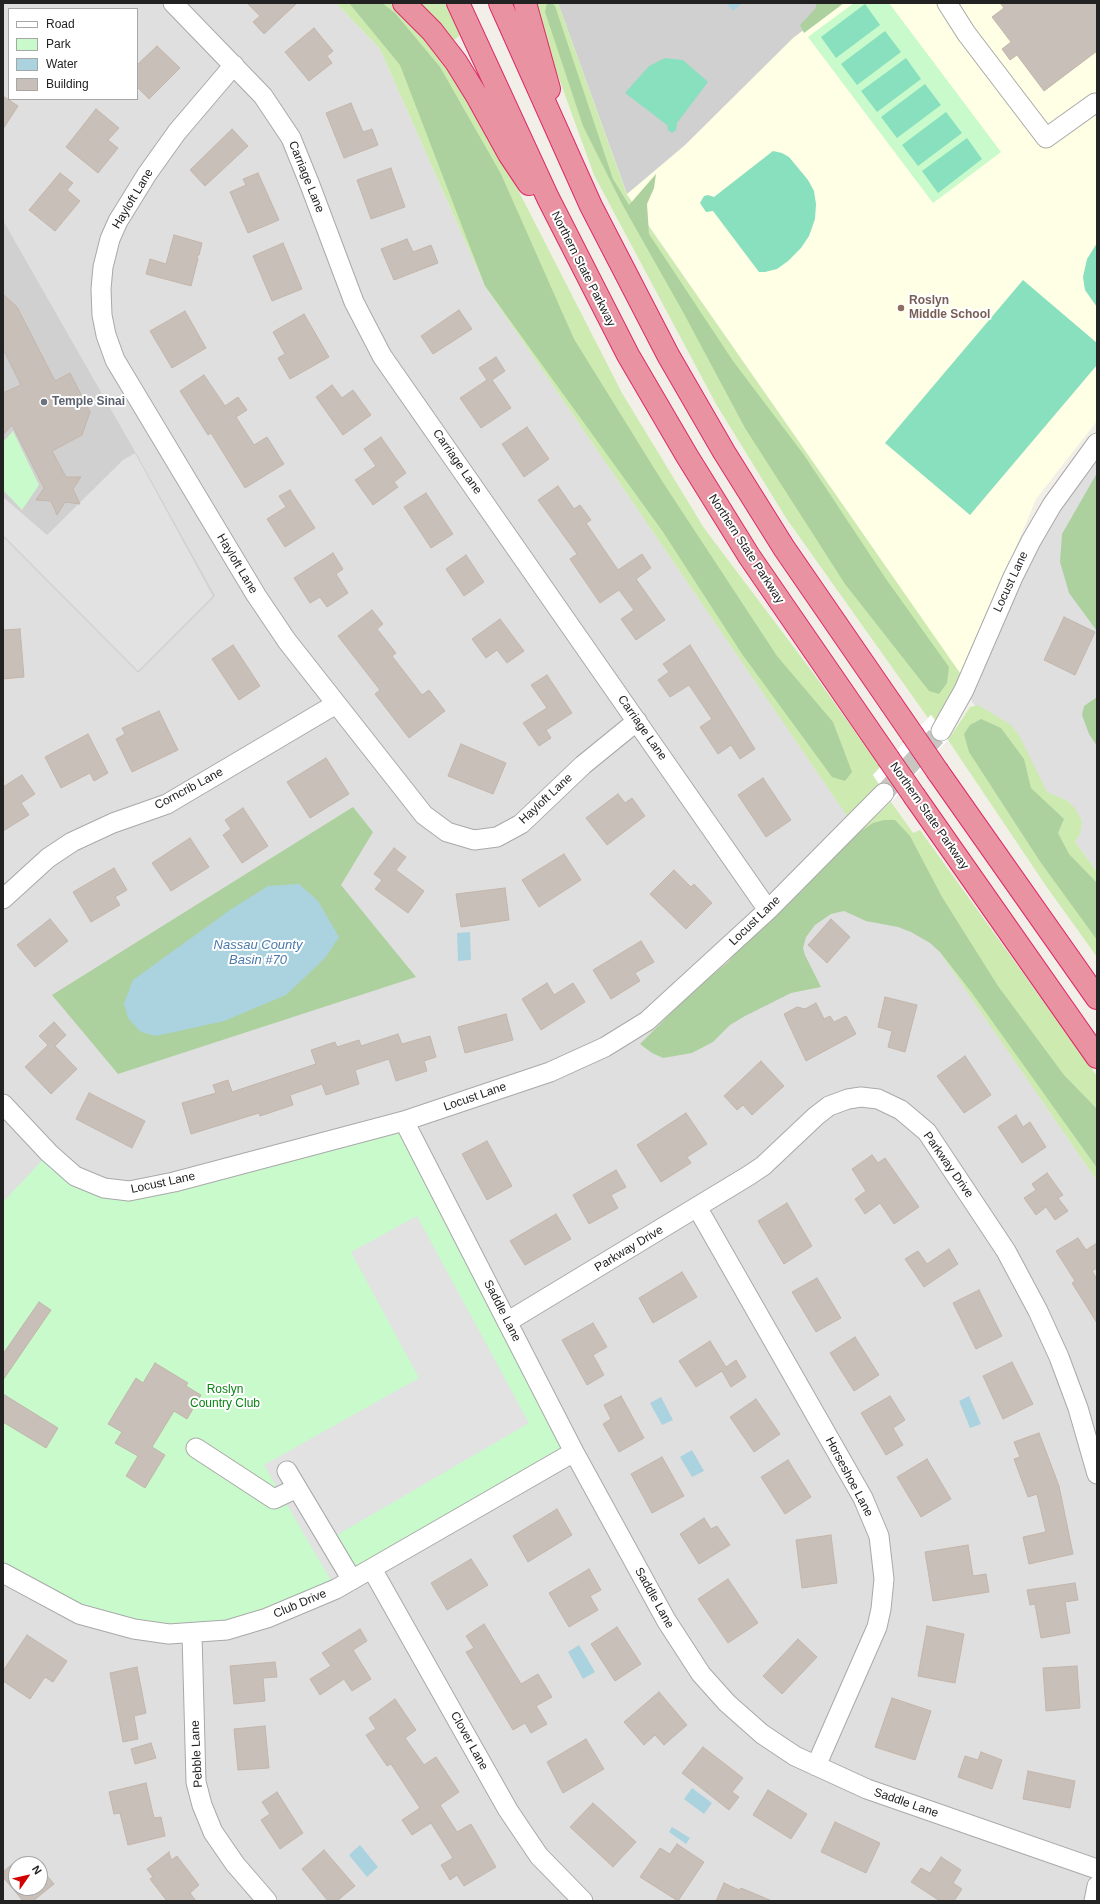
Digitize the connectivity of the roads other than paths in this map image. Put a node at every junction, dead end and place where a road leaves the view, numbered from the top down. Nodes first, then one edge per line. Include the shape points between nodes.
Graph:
1 (173, 3) edge
2 (404, 3) edge
3 (458, 3) edge
4 (500, 3) edge
5 (525, 3) edge
6 (947, 3) edge
7 (234, 65) junction
8 (1095, 102) dead end
9 (567, 156) junction
10 (574, 252) junction
11 (1097, 443) edge
12 (336, 704) junction
13 (637, 721) junction
14 (941, 731) tunnel mouth
15 (884, 793) tunnel mouth
16 (3, 899) edge
17 (768, 910) junction
18 (1097, 998) edge
19 (1097, 1057) edge
20 (3, 1104) edge
21 (404, 1121) junction
22 (697, 1207) junction
23 (507, 1322) junction
24 (196, 1448) dead end
25 (574, 1452) junction
26 (287, 1471) dead end
27 (1097, 1474) edge
28 (297, 1488) junction
29 (372, 1569) junction
30 (5, 1579) edge
31 (352, 1580) junction
32 (192, 1634) junction
33 (816, 1766) junction
34 (1097, 1869) edge
35 (1097, 1886) edge
36 (267, 1901) edge
37 (583, 1901) edge
38 (1094, 1901) edge

1 - 7 street, Carriage Lane
2 - 10 highway via 432,31 464,73 509,154
3 - 10 highway, Northern State Parkway
4 - 9 highway
5 - 9 highway
6 - 8 street via 966,33 1046,138
7 - 12 street, Hayloft Lane via 177,132 118,221 110,239 103,267 102,315 115,360 256,595 287,641
7 - 13 street, Carriage Lane via 263,96 291,138 354,302 382,356
9 - 18 highway, bridge via 645,313 724,452 784,548
10 - 19 highway, Northern State Parkway, bridge via 628,354 718,508 815,653
11 - 14 street, Locust Lane via 1052,505 1028,547 964,690
12 - 13 street, Hayloft Lane via 424,815 447,832 474,840 497,837 521,824 582,765
12 - 16 street, Corncrib Lane via 167,804 113,823 72,842 48,858
13 - 17 street, Carriage Lane
15 - 17 street, Locust Lane
17 - 21 street, Locust Lane via 647,1021 606,1047 550,1072
20 - 21 street, Locust Lane via 49,1153 75,1176 104,1188 129,1191 174,1182
21 - 23 street, Saddle Lane
22 - 23 street, Parkway Drive
22 - 27 street, Parkway Drive via 763,1166 830,1106 860,1097 878,1099 901,1110 926,1132 1006,1251 1038,1310 1078,1408
22 - 33 street, Horseshoe Lane via 863,1498 879,1536 884,1579 877,1627
23 - 25 street, Saddle Lane
24 - 28 street via 274,1499
25 - 29 street, Club Drive
25 - 33 street, Saddle Lane via 666,1620 701,1674 762,1734 795,1756
26 - 28 street
28 - 31 street
29 - 31 street, Club Drive
29 - 37 street, Clover Lane via 508,1810 539,1856
30 - 32 street, Club Drive via 79,1614 134,1630
31 - 32 street, Club Drive via 268,1618 227,1630
32 - 36 street, Pebble Lane via 196,1782 202,1805 213,1832 235,1864
33 - 34 street, Saddle Lane via 868,1789
35 - 38 street

